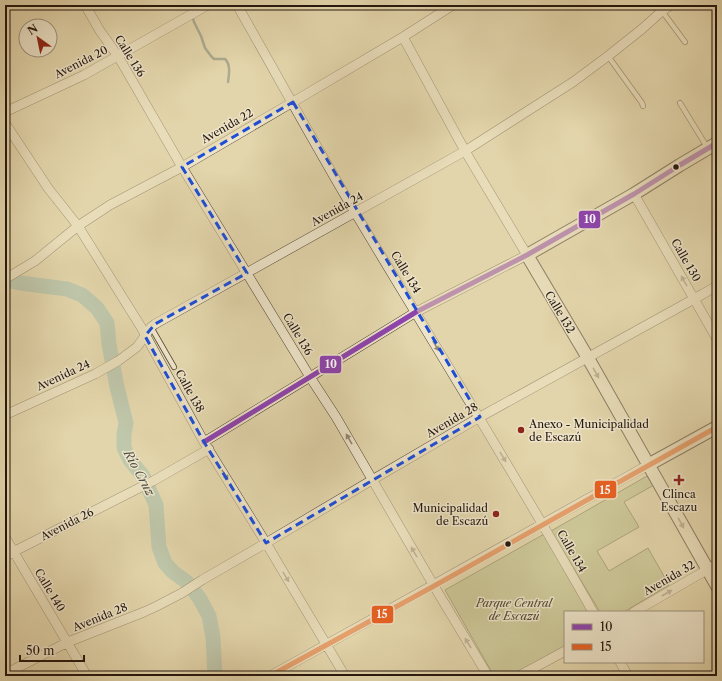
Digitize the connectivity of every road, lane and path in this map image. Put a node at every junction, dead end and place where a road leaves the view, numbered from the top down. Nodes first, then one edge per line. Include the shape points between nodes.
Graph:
1 (85, 5) edge
2 (208, 5) edge
3 (237, 5) edge
4 (453, 5) edge
5 (666, 7) edge
6 (402, 37) junction
7 (685, 42) dead end
8 (118, 56) junction
9 (608, 56) junction
10 (293, 102) junction
11 (680, 103) dead end
12 (643, 106) dead end
13 (5, 112) edge
14 (5, 123) edge
15 (713, 146) edge
16 (465, 151) junction
17 (182, 166) junction
18 (634, 194) junction
19 (355, 212) junction
20 (78, 226) junction
21 (527, 255) junction
22 (247, 273) junction
23 (5, 279) edge
24 (717, 286) edge
25 (694, 299) junction
26 (416, 312) junction
27 (151, 327) junction
28 (146, 336) junction
29 (717, 339) edge
30 (588, 358) junction
31 (174, 367) dead end
32 (310, 377) junction
33 (5, 415) edge
34 (480, 418) junction
35 (717, 427) edge
36 (206, 445) junction
37 (648, 465) junction
38 (372, 480) junction
39 (543, 524) junction
40 (5, 537) edge
41 (266, 543) junction
42 (9, 553) edge
43 (712, 567) edge
44 (434, 586) junction
45 (717, 586) edge
46 (592, 611) edge
47 (636, 611) edge
48 (68, 642) junction
49 (326, 645) junction
50 (564, 652) edge
51 (621, 663) edge
52 (5, 674) edge
53 (87, 676) edge
54 (270, 676) edge
55 (345, 676) edge
56 (488, 676) edge
57 (519, 676) edge
58 (628, 676) edge

1 - 8 street, Calle 136
2 - 8 street, Avenida 20
3 - 10 street, Calle 134
4 - 6 street, Avenida 22
5 - 7 lane
5 - 9 street, Avenida 24
6 - 10 street, Avenida 22
6 - 16 street, Calle 132
8 - 13 street, Avenida 20
8 - 17 street, Calle 136
9 - 12 lane
9 - 16 street, Avenida 24 via 573,82
10 - 17 street, Avenida 22
10 - 19 street, Calle 134
11 - 15 lane
14 - 20 street, Calle 138 via 48,188
15 - 18 main road
16 - 19 street, Avenida 24
16 - 21 street, Calle 132
17 - 20 street, Avenida 22 via 110,205
17 - 22 street, Calle 136
18 - 21 main road
25 -> 18 street, Calle 130
19 - 22 street, Avenida 24
19 - 26 street, Calle 134
20 - 23 street, Avenida 22 via 35,261
20 - 28 street, Calle 138
21 - 26 street
21 - 30 main road, Calle 132
22 - 27 street, Avenida 24
22 - 32 street, Calle 136
24 - 25 street, Avenida 28
25 - 29 street, Calle 130
25 - 30 street, Avenida 28
26 - 32 street
26 -> 34 street, Calle 134
27 - 28 street, Avenida 24
27 - 31 lane
28 - 33 street, Avenida 24 via 137,347 95,374
28 - 36 street, Calle 138
30 - 34 street, Avenida 28
30 -> 37 main road, Calle 132
32 - 36 street
38 -> 32 street, Calle 136
34 - 38 street, Avenida 28
34 -> 39 street, Calle 134
35 - 37 main road
36 -> 41 street, Calle 138
36 - 42 street, Avenida 26 via 153,481
37 - 39 street
37 -> 43 main road, Calle 132
38 - 41 street, Avenida 28
44 -> 38 street, Calle 136
39 - 44 street
39 - 46 street, Calle 134
40 - 42 street, Calle 140
41 - 48 street, Avenida 28 via 157,606
41 -> 49 street, Calle 138
42 - 48 street, Calle 140
43 - 45 main road, Calle 132
47 -> 43 street, Avenida 32
44 - 49 street
56 -> 44 street, Calle 136
48 - 52 street, Avenida 28
48 - 53 street, Calle 140
49 - 54 street
49 - 55 street, Calle 138
50 - 57 street
51 - 58 street

